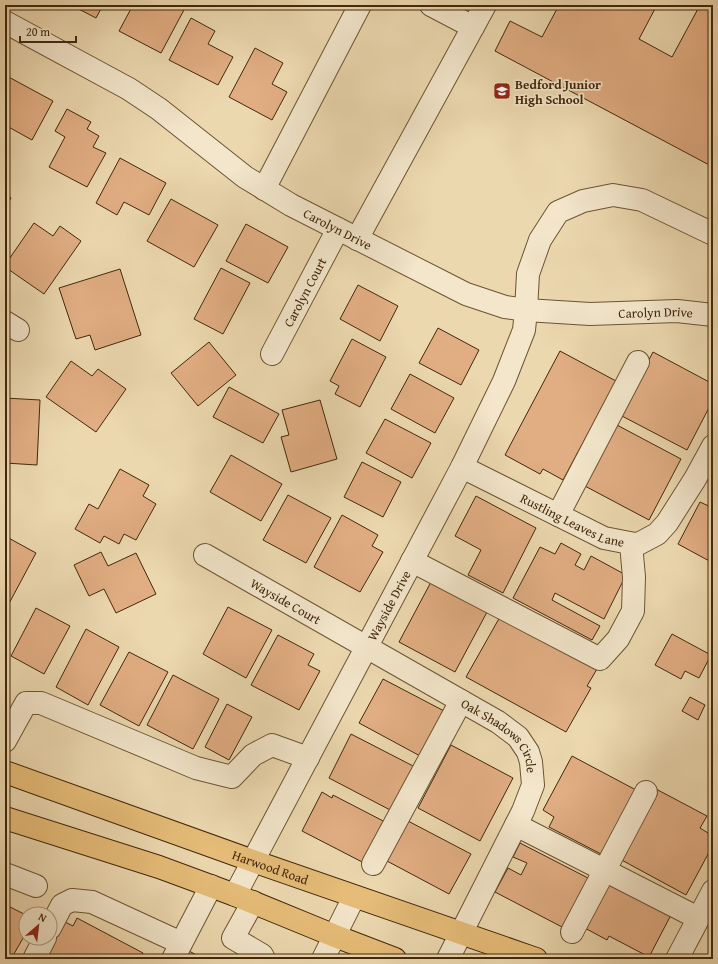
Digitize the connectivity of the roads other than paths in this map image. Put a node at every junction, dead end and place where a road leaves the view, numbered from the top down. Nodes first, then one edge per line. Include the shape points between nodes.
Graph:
1 (360, 5) edge
2 (431, 5) edge
3 (485, 5) edge
4 (5, 22) edge
5 (473, 27) junction
6 (264, 188) junction
7 (338, 229) junction
8 (713, 234) edge
9 (357, 239) junction
10 (526, 310) junction
11 (713, 314) edge
12 (272, 354) dead end
13 (638, 362) dead end
14 (713, 446) edge
15 (462, 467) junction
16 (558, 515) junction
17 (631, 544) junction
18 (205, 555) dead end
19 (412, 561) junction
20 (366, 647) junction
21 (461, 701) junction
22 (5, 741) edge
23 (308, 758) junction
24 (5, 772) edge
25 (646, 792) dead end
26 (5, 818) edge
27 (516, 825) junction
28 (253, 861) junction
29 (373, 864) dead end
30 (605, 870) junction
31 (5, 874) edge
32 (36, 886) dead end
33 (211, 886) junction
34 (713, 891) edge
35 (354, 897) junction
36 (244, 898) junction
37 (58, 913) edge
38 (698, 918) junction
39 (572, 932) dead end
40 (461, 934) junction
41 (335, 936) junction
42 (41, 946) edge
43 (177, 951) edge
44 (34, 959) edge
45 (264, 959) edge
46 (323, 959) edge
47 (395, 959) edge
48 (448, 959) edge
49 (536, 959) edge
50 (677, 959) edge

1 - 6 street
2 - 5 street
3 - 5 street
4 - 6 street, Carolyn Drive via 129,89 159,109 245,177
5 - 9 street
6 - 7 street, Carolyn Drive via 290,205
7 - 9 street, Carolyn Drive
7 - 12 street, Carolyn Court
8 - 10 street, Wayside Drive via 642,200 614,195 583,201 558,212 540,240 528,274
9 - 10 street, Carolyn Drive via 466,294 505,307
10 - 11 street, Carolyn Drive via 590,314
10 - 15 street, Wayside Drive via 524,330 504,381
13 - 16 street
14 - 17 street, Rustling Leaves Lane via 667,523 657,534 640,543
15 - 16 street, Rustling Leaves Lane
15 - 19 street, Wayside Drive
16 - 17 street, Rustling Leaves Lane via 604,538
17 - 19 street via 634,577 633,611 618,639 600,659
18 - 20 street, Wayside Court
19 - 20 street, Wayside Drive
20 - 21 street, Oak Shadows Circle
20 - 23 street, Wayside Drive
21 - 27 street, Oak Shadows Circle via 498,722 518,737 528,752 533,785
21 - 29 street
22 - 23 street via 26,703 41,703 196,768 232,777 253,755 272,745
23 - 28 street, Wayside Drive
24 - 28 main road, Harwood Road
25 - 30 street
26 - 33 main road
27 - 30 street
27 - 40 street, Oak Shadows Circle
28 - 35 main road, Harwood Road
28 - 36 street, Wayside Drive
30 - 38 street
30 - 39 street
31 - 32 street
33 - 36 main road
33 - 43 street
34 - 38 street
35 - 40 main road, Harwood Road
35 - 41 street
36 - 41 main road
36 - 45 street, Wayside Drive via 233,938 262,955
37 - 43 street via 62,905 72,900 92,902
38 - 50 street
40 - 48 street, Oak Shadows Circle
40 - 49 main road, Harwood Road
41 - 46 street
41 - 47 main road
42 - 44 street

